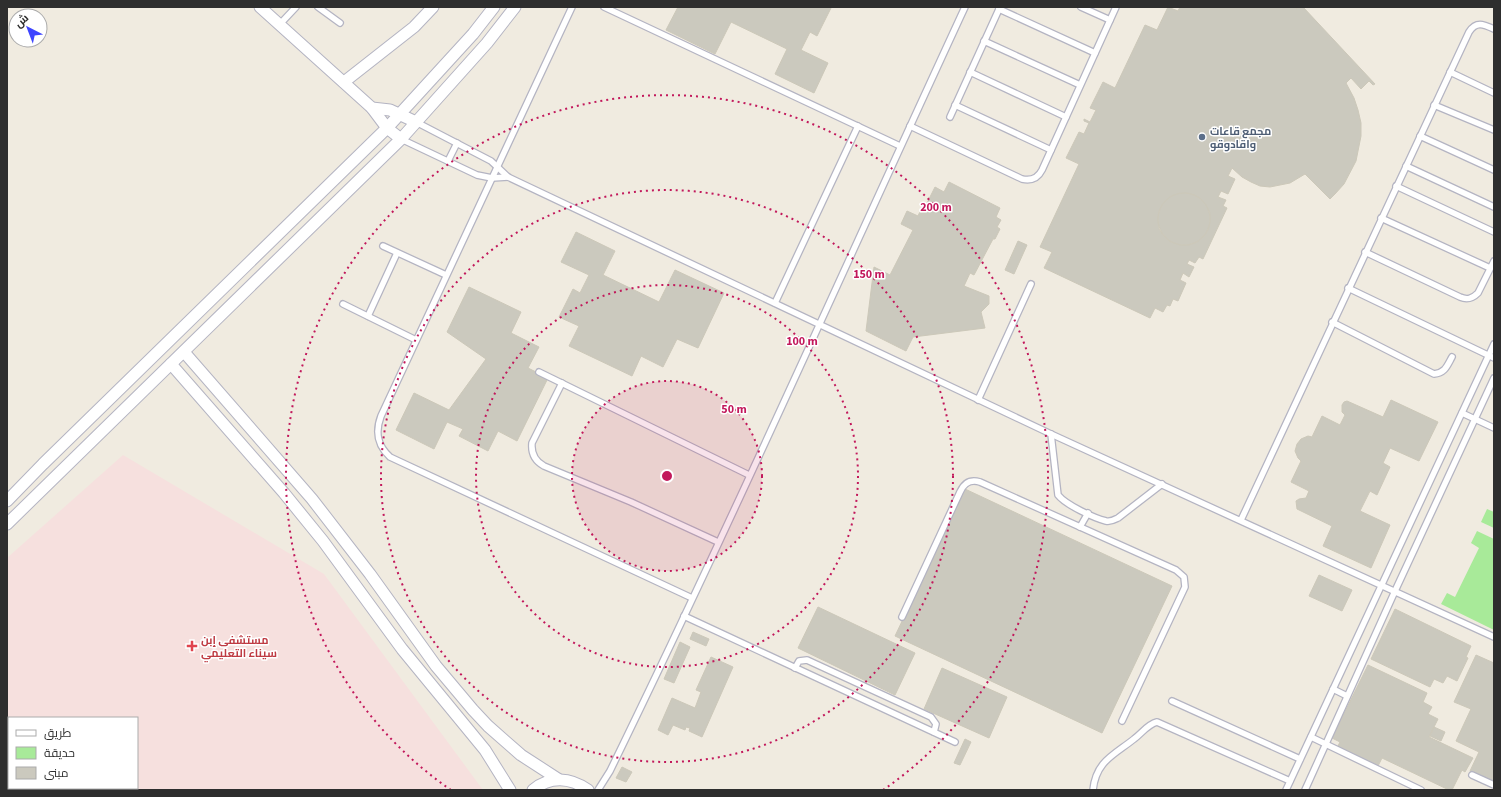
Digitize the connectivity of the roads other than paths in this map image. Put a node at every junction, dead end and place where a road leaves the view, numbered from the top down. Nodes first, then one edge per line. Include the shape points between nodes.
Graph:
1 (260, 7) edge
2 (296, 7) edge
3 (318, 7) edge
4 (434, 7) edge
5 (494, 7) edge
6 (515, 7) edge
7 (572, 7) edge
8 (604, 7) edge
9 (965, 7) edge
10 (1081, 7) edge
11 (1116, 7) edge
12 (999, 8) edge
13 (1110, 20) junction
14 (340, 23) dead end
15 (280, 24) junction
16 (1494, 29) edge
17 (984, 41) junction
18 (1095, 53) junction
19 (970, 72) junction
20 (1450, 72) junction
21 (344, 82) junction
22 (1080, 85) junction
23 (1494, 93) edge
24 (955, 105) junction
25 (1434, 105) junction
26 (372, 108) junction
27 (400, 114) junction
28 (950, 117) dead end
29 (1066, 117) junction
30 (416, 122) junction
31 (858, 126) junction
32 (910, 126) junction
33 (387, 128) junction
34 (1494, 130) edge
35 (1420, 136) junction
36 (401, 139) junction
37 (457, 143) junction
38 (900, 146) junction
39 (1051, 150) junction
40 (448, 161) junction
41 (497, 165) junction
42 (1406, 166) junction
43 (1494, 170) edge
44 (508, 177) junction
45 (492, 178) junction
46 (1396, 186) junction
47 (1494, 207) edge
48 (1381, 218) junction
49 (1494, 232) edge
50 (383, 246) dead end
51 (1365, 252) junction
52 (397, 253) junction
53 (1494, 261) edge
54 (1490, 268) junction
55 (446, 275) junction
56 (1031, 284) dead end
57 (1348, 288) junction
58 (775, 303) junction
59 (343, 304) dead end
60 (368, 316) junction
61 (1332, 322) junction
62 (820, 324) junction
63 (416, 340) junction
64 (1494, 344) edge
65 (184, 352) junction
66 (1491, 356) edge
67 (1452, 357) dead end
68 (171, 364) junction
69 (539, 372) dead end
70 (1494, 378) edge
71 (562, 383) junction
72 (978, 400) junction
73 (1462, 413) junction
74 (1475, 419) junction
75 (1494, 428) edge
76 (1051, 434) junction
77 (750, 475) junction
78 (1162, 484) junction
79 (7, 501) edge
80 (1088, 513) junction
81 (1241, 520) junction
82 (7, 524) edge
83 (1080, 527) junction
84 (718, 542) junction
85 (1381, 584) junction
86 (1395, 591) junction
87 (692, 598) junction
88 (684, 616) junction
89 (902, 617) dead end
90 (1494, 637) edge
91 (795, 668) junction
92 (1333, 689) junction
93 (1347, 696) junction
94 (1172, 701) dead end
95 (1122, 721) dead end
96 (934, 732) junction
97 (1310, 737) junction
98 (955, 742) dead end
99 (1325, 744) junction
100 (1300, 759) junction
101 (1472, 775) dead end
102 (558, 779) junction
103 (1290, 781) junction
104 (1494, 785) edge
105 (510, 790) edge
106 (533, 790) edge
107 (588, 790) edge
108 (598, 790) edge
109 (1093, 790) edge
110 (1286, 790) edge
111 (1305, 790) edge
112 (1421, 790) edge

1 - 15 street
2 - 15 lane
3 - 14 lane
4 - 21 street via 414,27
5 - 27 street via 473,34
6 - 30 street via 487,43
7 - 41 lane
8 - 31 lane
9 - 32 lane
10 - 13 lane
11 - 13 lane
12 - 17 lane
12 - 18 lane
13 - 18 lane
15 - 21 street
16 - 20 lane via 1480,24 1475,25
17 - 19 lane
17 - 22 lane
18 - 22 lane
19 - 24 lane
19 - 29 lane
20 - 23 lane
20 - 25 lane
21 - 26 street
22 - 29 lane
24 - 28 lane
24 - 39 lane
25 - 34 lane
25 - 35 lane
26 - 27 street
26 - 33 street
27 - 30 street
27 - 33 street
29 - 39 lane
30 - 36 street
30 - 37 lane
31 - 38 lane
31 - 58 lane
32 - 38 lane
32 - 39 lane via 1025,180 1032,179 1040,173
33 - 36 street
33 - 79 street
35 - 42 lane
35 - 43 lane
36 - 40 lane
36 - 65 street
37 - 40 lane
37 - 41 lane
38 - 62 lane
40 - 45 lane via 477,175
41 - 44 lane
41 - 45 lane
42 - 46 lane
42 - 47 lane
44 - 45 lane
44 - 58 lane
45 - 55 lane
46 - 48 lane
46 - 49 lane
48 - 51 lane
48 - 54 lane
50 - 52 lane
51 - 54 lane via 1464,299 1478,293
51 - 57 lane
52 - 55 lane
52 - 60 lane
53 - 54 lane
55 - 63 lane
56 - 72 lane
57 - 61 lane
57 - 66 lane
58 - 62 lane
59 - 60 lane
60 - 63 lane
61 - 67 lane via 1434,374 1445,370
61 - 81 lane
62 - 72 lane
62 - 77 lane
63 - 87 lane via 378,424 379,442 390,457
64 - 66 lane
65 - 68 street
65 - 102 street via 312,499 436,666 472,710 522,755
66 - 73 lane
68 - 82 street
68 - 105 street via 313,528 402,649 482,745
69 - 71 lane
70 - 74 lane
71 - 77 lane
71 - 84 lane via 532,443 536,461
72 - 76 lane
73 - 74 lane
73 - 85 lane
74 - 75 lane
74 - 86 lane
76 - 78 lane
76 - 80 lane via 1058,495 1062,500
77 - 84 lane
78 - 80 lane via 1113,521 1106,521
78 - 81 lane
80 - 83 lane
81 - 85 lane
83 - 89 lane via 980,482 968,482 960,492
83 - 95 lane via 1179,572 1185,580 1184,590
84 - 87 lane
85 - 86 lane
85 - 92 lane
86 - 90 lane
86 - 93 lane
87 - 88 lane
88 - 91 lane
88 - 108 lane
91 - 96 lane
91 - 96 lane via 799,661 807,660 928,716 935,721
92 - 93 lane
92 - 97 lane
93 - 99 lane
94 - 100 lane
96 - 98 lane
97 - 99 lane
97 - 100 lane
99 - 111 lane
99 - 112 lane
100 - 103 lane
101 - 104 lane
102 - 106 street via 541,784
102 - 107 street via 574,782
103 - 109 lane via 1157,722 1106,760 1097,773
103 - 110 lane

